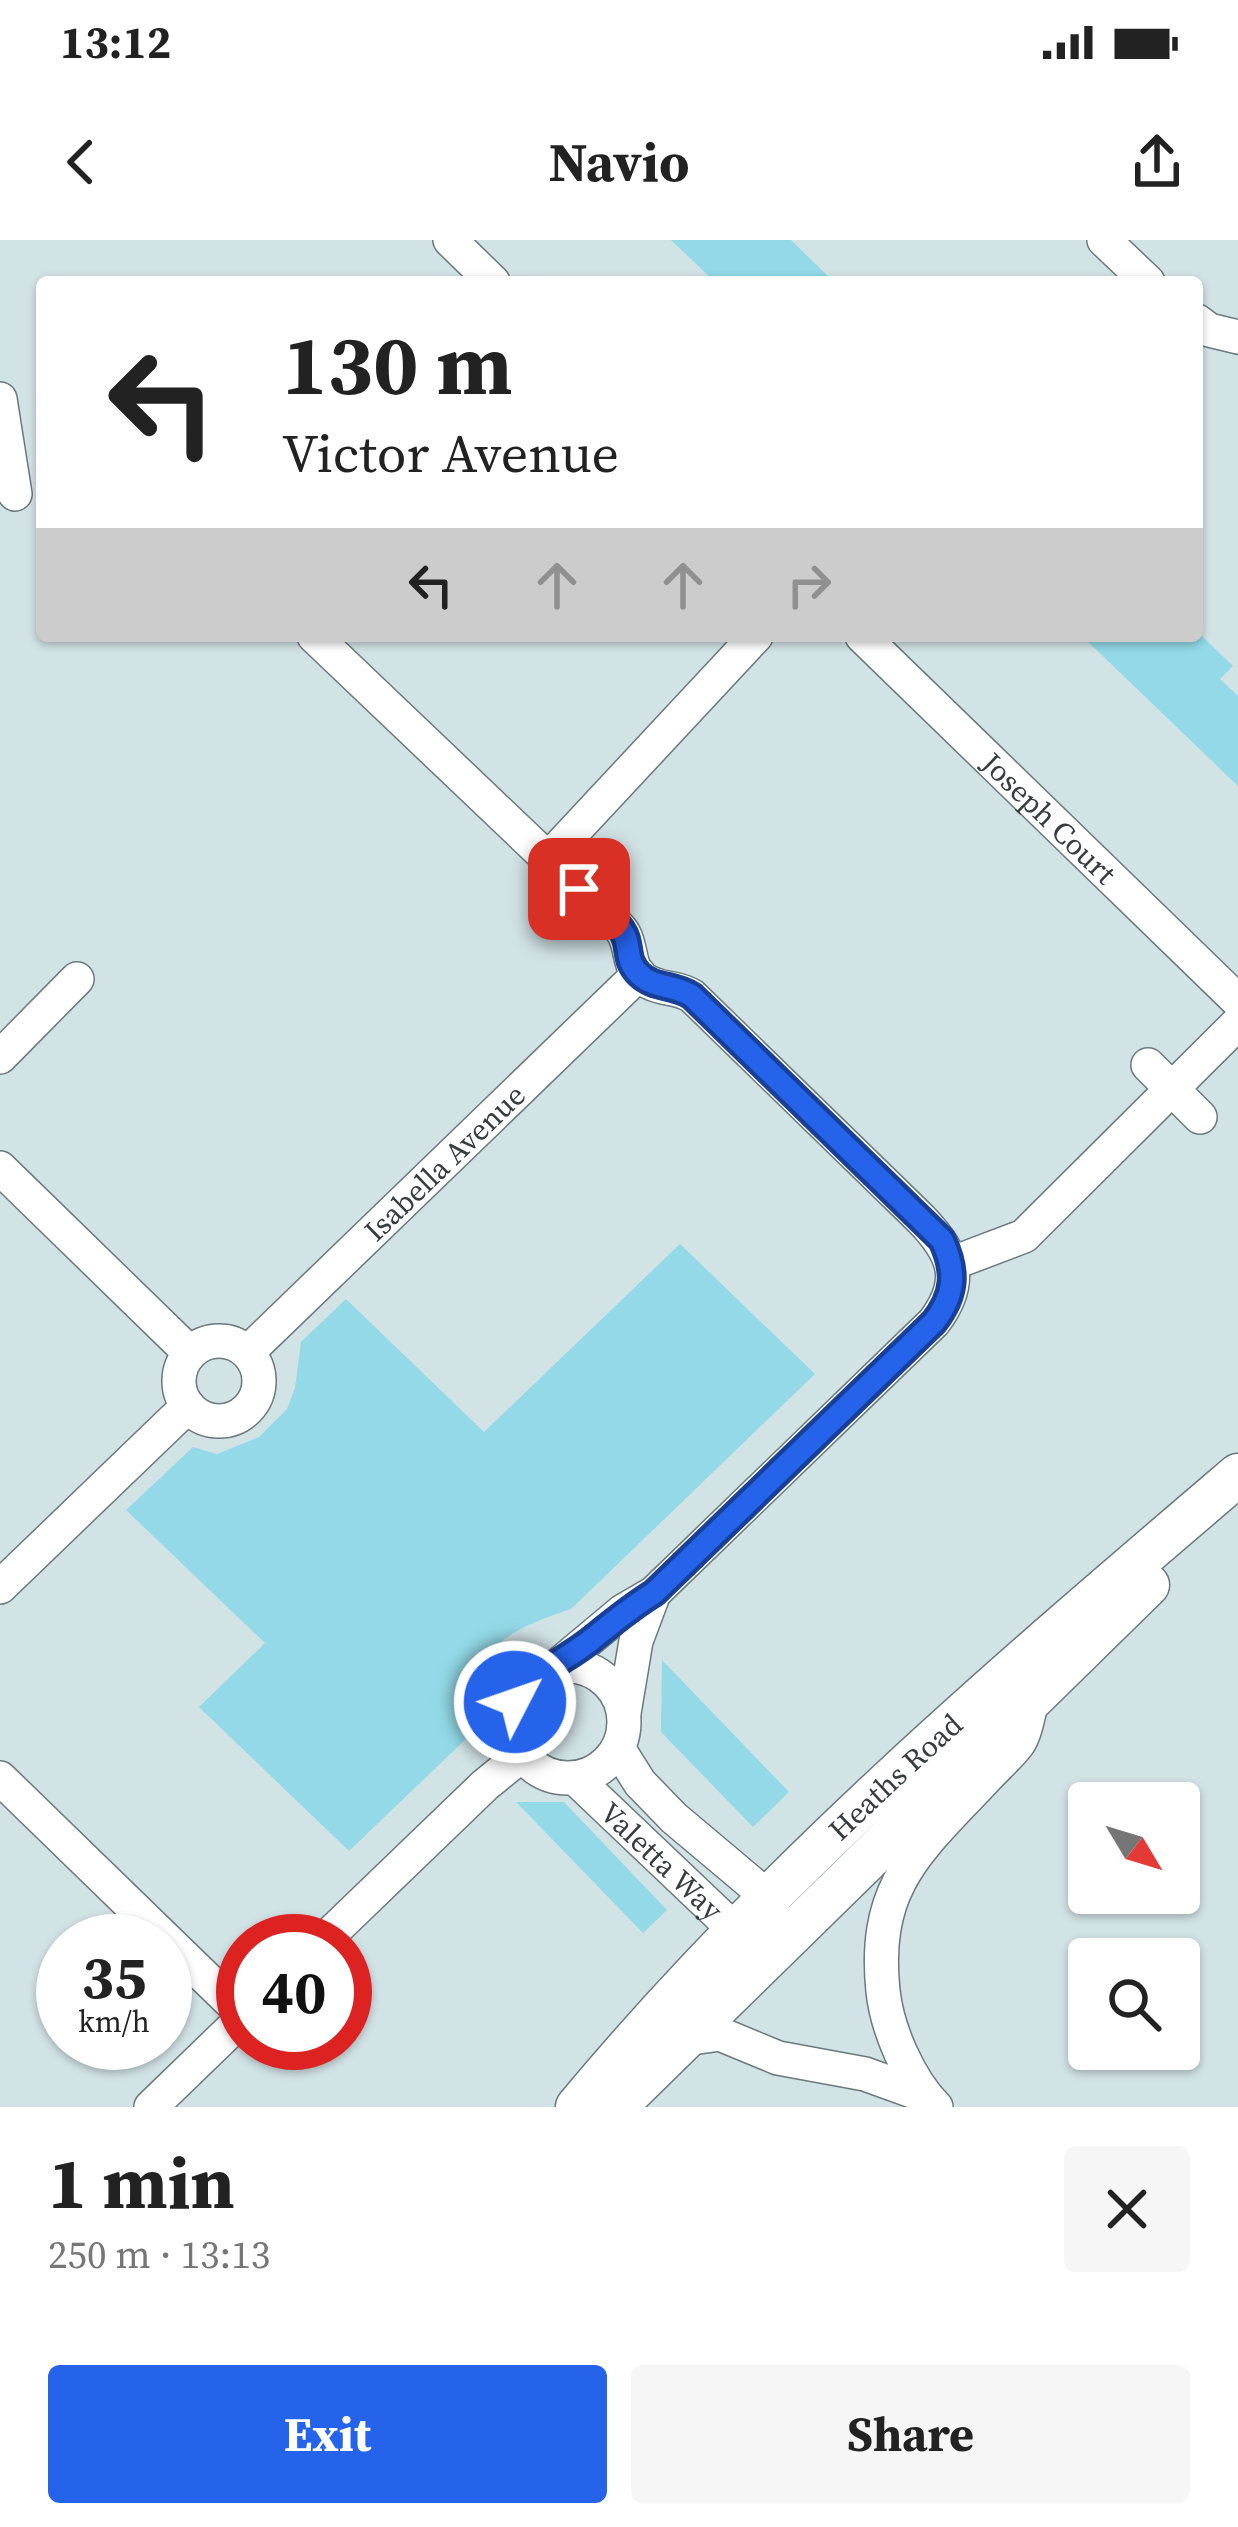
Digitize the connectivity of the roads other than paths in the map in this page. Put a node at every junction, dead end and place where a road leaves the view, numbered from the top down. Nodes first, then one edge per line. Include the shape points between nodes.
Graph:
1 (450, 240) edge
2 (1104, 240) edge
3 (487, 276) edge
4 (1142, 276) edge
5 (1203, 326) edge
6 (1238, 337) edge
7 (0, 400) edge
8 (19, 496) edge
9 (320, 642) edge
10 (750, 642) edge
11 (868, 642) edge
12 (547, 860) junction
13 (639, 974) junction
14 (77, 979) dead end
15 (1238, 1001) edge
16 (1238, 1023) edge
17 (0, 1058) edge
18 (1160, 1077) junction
19 (1200, 1117) dead end
20 (0, 1168) edge
21 (953, 1263) junction
22 (248, 1352) junction
23 (190, 1353) junction
24 (188, 1406) junction
25 (1238, 1475) edge
26 (1238, 1496) edge
27 (0, 1587) edge
28 (654, 1593) junction
29 (556, 1667) junction
30 (1032, 1701) junction
31 (624, 1713) junction
32 (618, 1748) junction
33 (522, 1754) junction
34 (0, 1778) edge
35 (575, 1778) junction
36 (768, 1898) junction
37 (351, 1914) edge
38 (735, 1930) junction
39 (783, 1940) junction
40 (216, 1990) edge
41 (685, 2039) junction
42 (216, 2043) edge
43 (931, 2102) edge
44 (151, 2107) edge
45 (577, 2107) edge
46 (615, 2107) edge

1 - 3 street
2 - 4 street
5 - 6 street
7 - 8 street
9 - 12 street
10 - 12 street
11 - 15 street, Joseph Court
12 - 13 street via 626,936
13 - 21 street via 692,996 942,1240
13 - 22 street, Isabella Avenue
14 - 17 street
16 - 18 street
18 - 19 street
18 - 21 street via 1024,1236
20 - 23 street
21 - 28 street via 948,1304 934,1322
22 - 23 street via 225,1340
22 - 24 street via 260,1387 249,1410 224,1422
23 - 24 street via 178,1378
24 - 27 street
25 - 36 main road, Heaths Road via 962,1711
26 - 30 main road, Heaths Road
28 - 29 street
28 - 31 street
29 - 31 street via 607,1680
29 - 33 street via 515,1702
30 - 39 main road, Heaths Road
30 - 43 street via 1020,1742 908,1862 886,1915 884,2006
31 - 32 street
32 - 35 street
32 - 36 street, Valetta Way via 674,1818
33 - 35 street via 546,1774
33 - 37 street
34 - 40 street
35 - 38 street, Valetta Way
36 - 38 main road, Heaths Road
36 - 39 street, Valetta Way
38 - 39 street, Valetta Way
38 - 45 main road, Heaths Road
39 - 41 main road, Heaths Road
41 - 43 street via 719,2034 778,2058 865,2074
41 - 46 main road, Heaths Road
42 - 44 street

